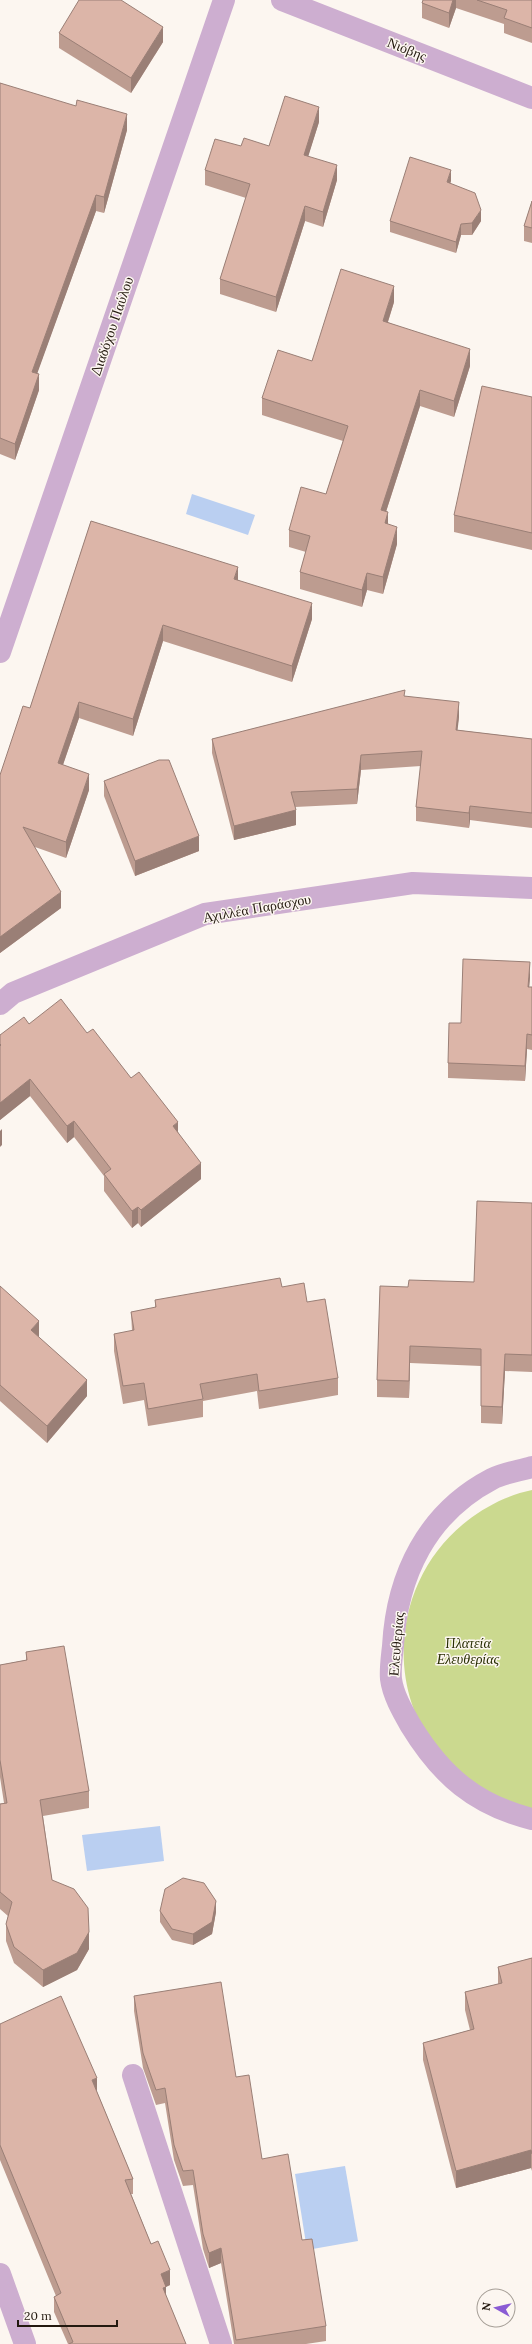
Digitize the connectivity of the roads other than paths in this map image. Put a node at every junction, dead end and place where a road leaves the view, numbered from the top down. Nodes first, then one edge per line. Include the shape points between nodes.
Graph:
1 (224, 0) edge
2 (282, 0) edge
3 (532, 98) edge
4 (0, 652) edge
5 (532, 888) edge
6 (0, 1004) edge
7 (532, 1467) edge
8 (532, 1819) edge
9 (133, 2074) dead end
10 (0, 2274) edge
11 (25, 2344) edge
12 (222, 2344) edge

1 - 4 street, Διαδόχου Παύλου
2 - 3 street, Νιόβης
5 - 6 street, Αχιλλέα Παράσχου via 413,883 205,914 13,993
7 - 8 street, Ελευθερίας via 492,1479 452,1506 422,1542 405,1577 394,1631 391,1679 402,1710 427,1752 452,1779 474,1796 501,1810
9 - 12 street
10 - 11 street

